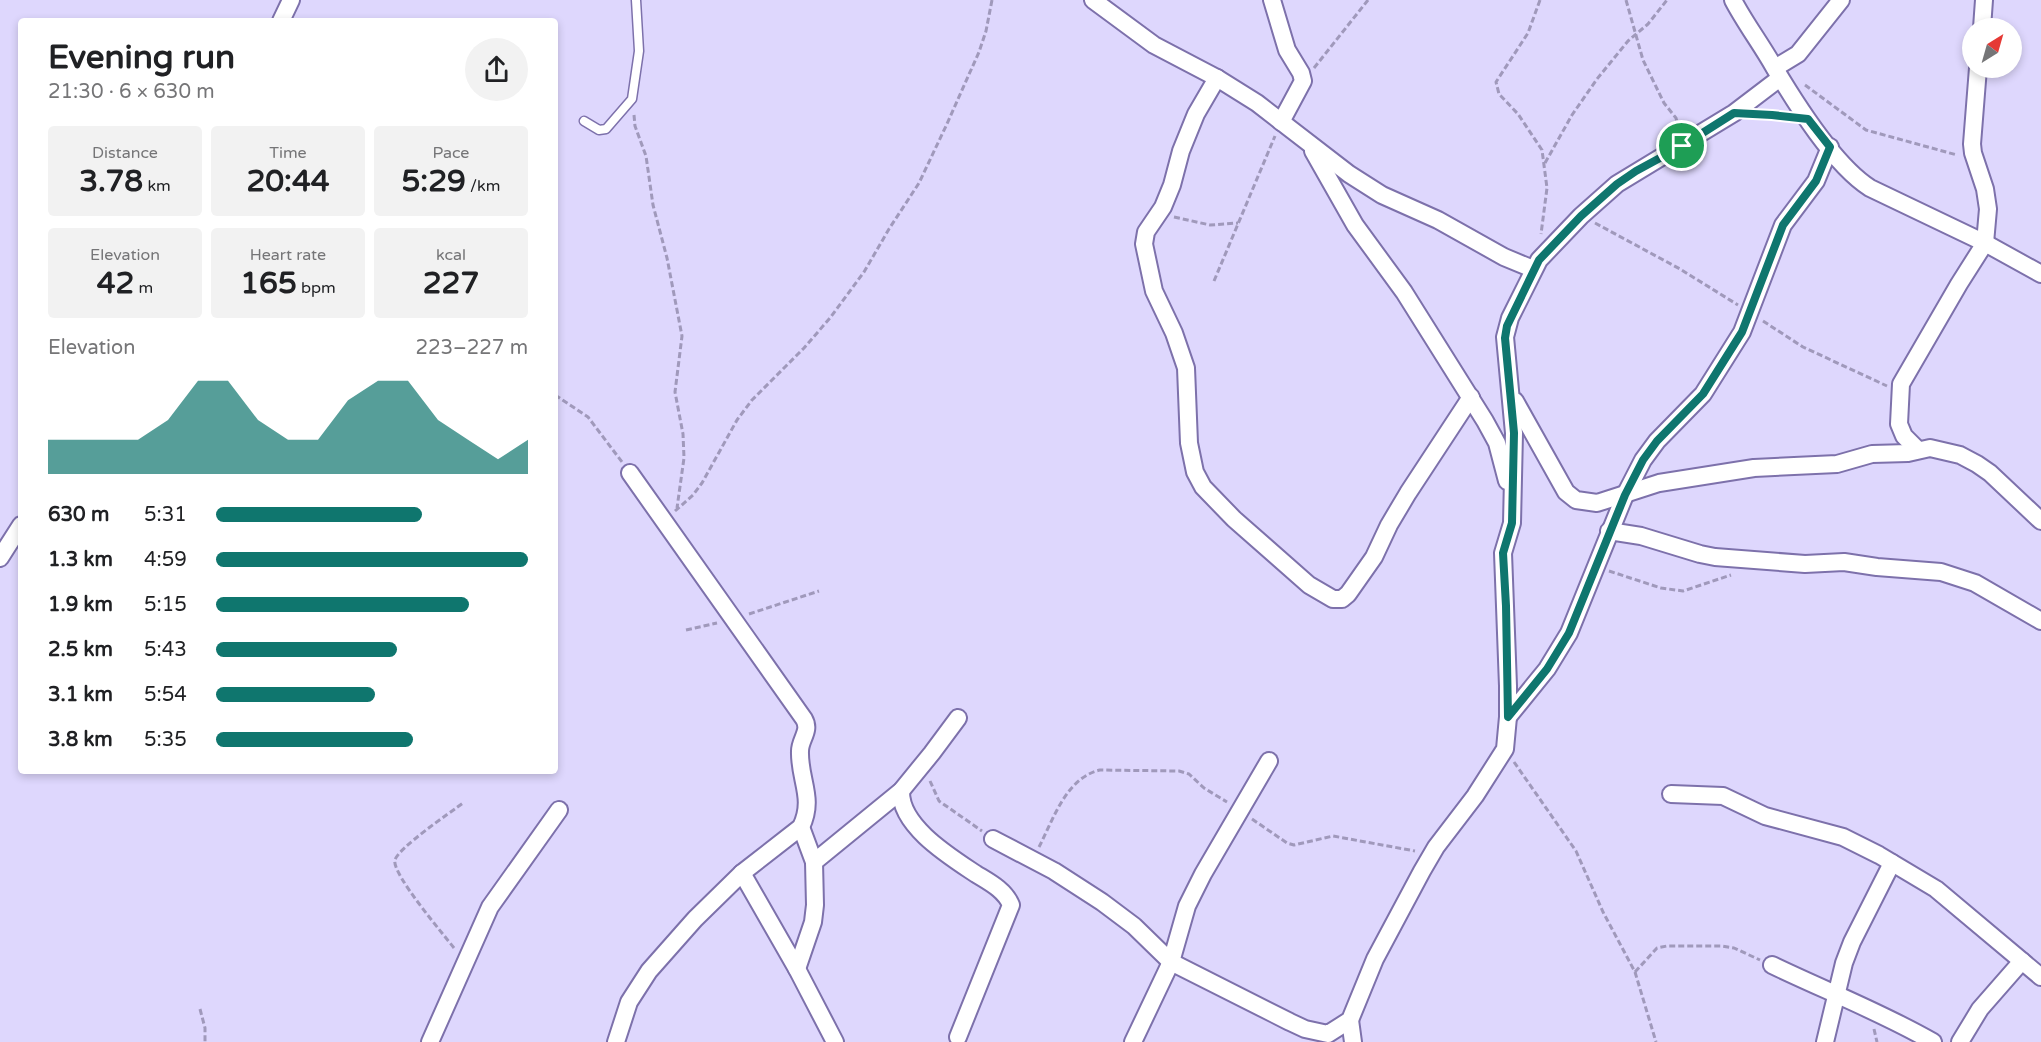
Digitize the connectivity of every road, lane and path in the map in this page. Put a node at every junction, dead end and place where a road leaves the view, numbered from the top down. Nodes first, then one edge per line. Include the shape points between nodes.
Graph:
1 (291, 0) edge
2 (636, 0) edge
3 (992, 0) edge
4 (1093, 0) edge
5 (1272, 0) edge
6 (1368, 0) edge
7 (1540, 0) edge
8 (1626, 0) edge
9 (1667, 0) edge
10 (1733, 0) edge
11 (1841, 0) edge
12 (1984, 0) edge
13 (282, 18) edge
14 (1983, 18) edge
15 (1636, 35) junction
16 (1778, 70) junction
17 (1217, 78) junction
18 (1977, 78) edge
19 (1304, 81) junction
20 (632, 99) junction
21 (1734, 113) junction
22 (1808, 119) junction
23 (584, 121) dead end
24 (1281, 122) junction
25 (1308, 143) junction
26 (1682, 146) junction
27 (1830, 147) junction
28 (1975, 160) junction
29 (1544, 165) junction
30 (1581, 216) junction
31 (1157, 217) junction
32 (1239, 223) junction
33 (1985, 243) junction
34 (1536, 265) junction
35 (2041, 274) edge
36 (1214, 281) dead end
37 (1750, 312) junction
38 (1901, 387) junction
39 (1511, 395) junction
40 (558, 397) edge
41 (1471, 397) junction
42 (1918, 450) junction
43 (630, 473) joint
44 (1625, 495) junction
45 (1513, 506) junction
46 (669, 514) junction
47 (2041, 521) edge
48 (18, 530) edge
49 (1610, 531) junction
50 (0, 558) edge
51 (1596, 566) junction
52 (1736, 573) dead end
53 (819, 591) dead end
54 (734, 618) junction
55 (2041, 621) edge
56 (686, 630) dead end
57 (1508, 717) junction
58 (958, 718) dead end
59 (1505, 749) junction
60 (1269, 761) dead end
61 (922, 766) junction
62 (901, 790) junction
63 (1671, 794) dead end
64 (463, 803) dead end
65 (559, 810) dead end
66 (1240, 810) junction
67 (801, 827) junction
68 (993, 839) joint
69 (1436, 847) junction
70 (1032, 859) junction
71 (814, 862) junction
72 (1892, 863) junction
73 (742, 873) junction
74 (465, 961) junction
75 (2022, 961) junction
76 (1172, 962) junction
77 (1772, 965) joint
78 (797, 969) junction
79 (1635, 972) junction
80 (2041, 977) edge
81 (1835, 994) junction
82 (201, 1009) dead end
83 (1350, 1020) junction
84 (958, 1036) dead end
85 (205, 1042) edge
86 (429, 1042) edge
87 (616, 1042) edge
88 (835, 1042) edge
89 (1133, 1042) edge
90 (1353, 1042) edge
91 (1656, 1042) edge
92 (1825, 1042) edge
93 (1933, 1042) edge
94 (1960, 1042) edge

1 - 13 street
2 - 20 lane via 639,51
3 - 46 path via 979,52 946,126 919,183 864,272 824,326 752,400 702,483
4 - 17 street via 1154,45
5 - 19 street via 1287,50
6 - 19 path
7 - 29 path via 1528,33 1496,82 1499,93 1537,141
8 - 15 path
9 - 15 path
10 - 16 street
11 - 16 street via 1798,54
12 - 14 street
15 - 26 path via 1664,103 1678,121
15 - 29 path via 1584,96
16 - 21 street
16 - 22 street
16 - 28 path via 1866,130
17 - 24 street
17 - 31 street via 1196,114
18 - 28 street via 1972,144
19 - 24 street
20 - 23 lane via 606,129 599,130
20 - 46 path via 682,336 675,392 684,458 682,480
21 - 22 path
21 - 26 street
22 - 27 street
24 - 25 street
24 - 32 path
25 - 34 street via 1382,195 1438,220 1504,257
25 - 41 street via 1355,225 1404,292
26 - 30 street via 1617,184
27 - 33 street via 1852,175 1870,188
27 - 37 street via 1816,181 1783,225
28 - 33 street via 1988,209
29 - 34 path via 1547,196
30 - 34 street
30 - 37 path
31 - 32 path via 1184,218 1210,225
31 - 41 street via 1146,232 1144,248 1154,291 1186,368 1187,423 1197,478 1234,519 1310,585 1333,599 1348,594 1374,557 1408,493
32 - 36 path
33 - 35 street
33 - 38 street
34 - 39 street via 1506,331
37 - 38 path via 1797,344 1874,382
37 - 44 street via 1713,380 1651,449
38 - 42 street via 1900,427
39 - 44 street via 1571,497 1597,503
39 - 45 street
40 - 43 path via 590,419
41 - 45 street via 1497,443
42 - 44 street via 1872,454 1837,464 1754,468 1659,483
42 - 47 street via 1930,448 1966,458 1989,473
43 - 46 street
44 - 49 street
45 - 57 street via 1503,553
46 - 54 street
48 - 50 street
49 - 51 street
49 - 55 street via 1715,557 1805,564 1844,562 1941,572 1975,583
51 - 52 path via 1672,591 1694,589
51 - 57 street via 1569,633 1541,677
53 - 54 path
54 - 56 path
54 - 67 street via 807,725 800,754 808,796
57 - 59 street
58 - 61 street
59 - 69 street
59 - 79 path via 1572,844
60 - 66 street
61 - 62 street
61 - 68 path via 939,801
62 - 71 street
62 - 84 street via 900,802 923,834 1000,890 1011,905
63 - 72 street via 1722,796 1765,816 1843,837
64 - 74 path via 404,849 395,865 410,892
65 - 74 street via 490,907
66 - 69 path via 1294,845 1333,836 1403,850
66 - 70 path via 1179,771 1100,770 1082,777 1068,791
66 - 76 street via 1187,906
67 - 71 street
67 - 73 street
68 - 70 street
69 - 83 street via 1375,959
70 - 76 street via 1102,902
71 - 78 street via 813,922
72 - 75 street via 1936,889
72 - 81 street via 1852,942
73 - 78 street
73 - 87 street via 643,978 629,1002
74 - 86 street
75 - 80 street
75 - 94 street via 1980,1009
76 - 83 street via 1305,1029 1328,1034
76 - 89 street
77 - 79 path via 1734,948 1667,946 1657,948
77 - 81 street
78 - 88 street
79 - 91 path
81 - 92 street
81 - 93 street
82 - 85 path
83 - 90 street

